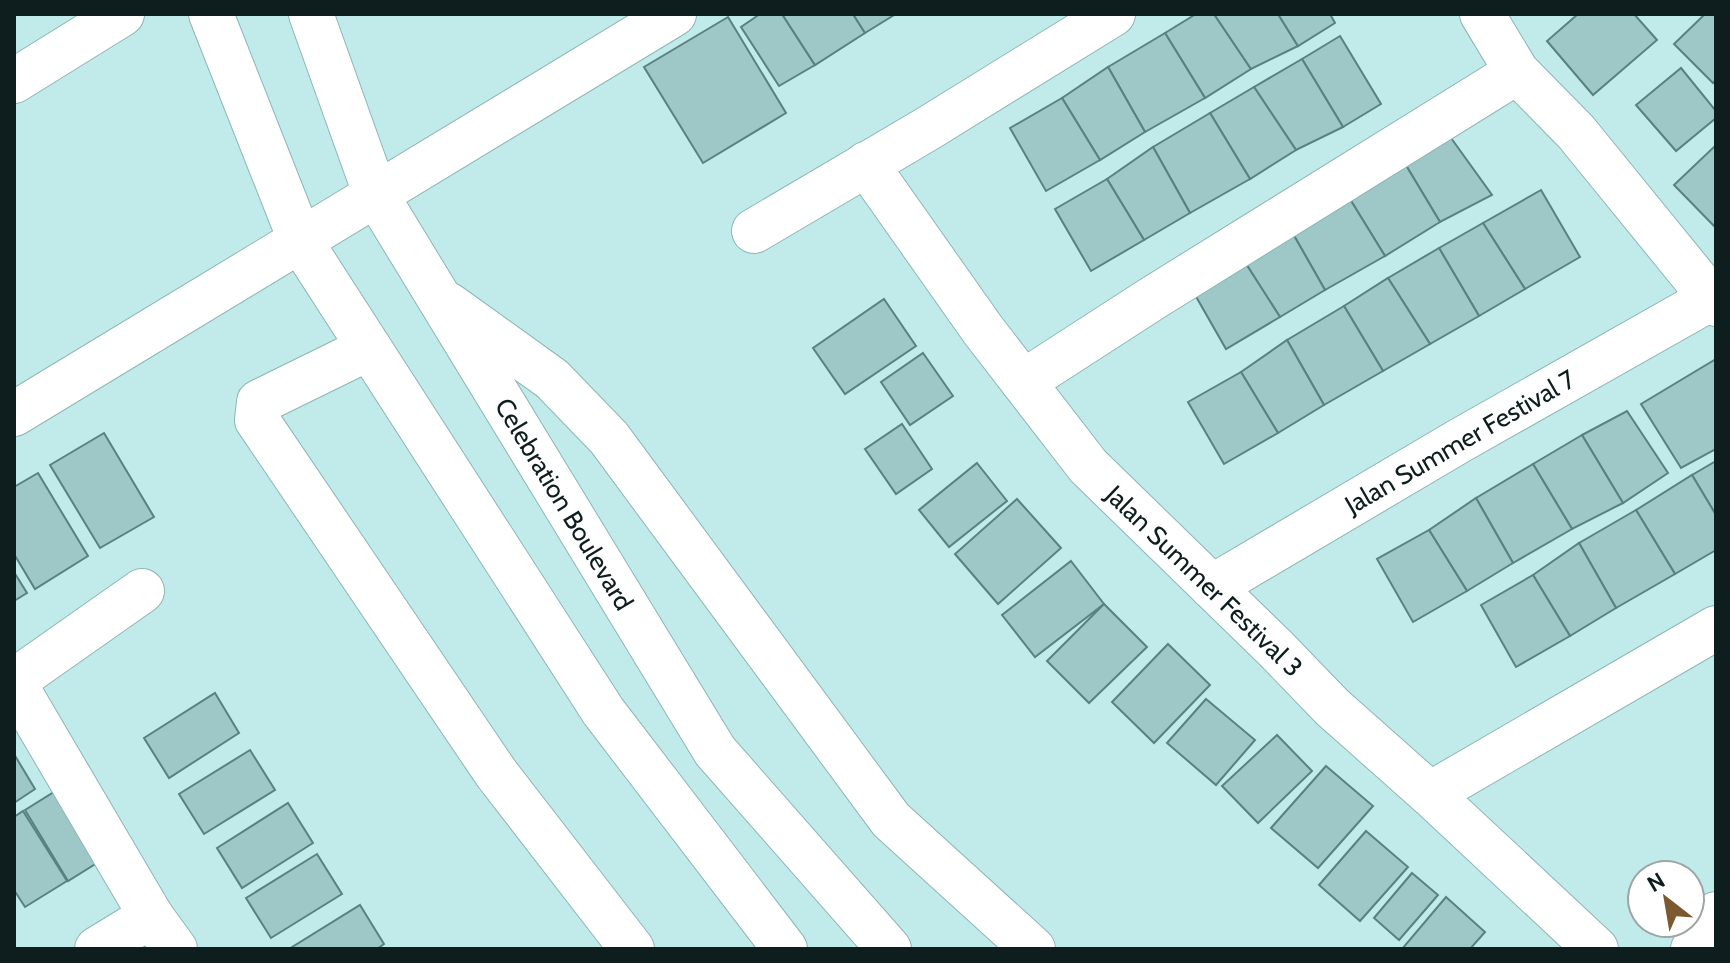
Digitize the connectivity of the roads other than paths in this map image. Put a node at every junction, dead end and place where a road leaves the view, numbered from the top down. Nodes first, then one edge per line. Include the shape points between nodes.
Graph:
1 (122, 14) edge
2 (211, 14) edge
3 (311, 14) edge
4 (674, 14) edge
5 (1113, 14) edge
6 (1482, 14) edge
7 (1517, 72) junction
8 (14, 81) edge
9 (866, 164) junction
10 (375, 193) junction
11 (754, 231) dead end
12 (301, 242) junction
13 (437, 297) junction
14 (1713, 302) edge
15 (369, 348) junction
16 (1023, 382) junction
17 (14, 414) edge
18 (1212, 587) junction
19 (142, 591) dead end
20 (1716, 628) edge
21 (14, 682) edge
22 (1430, 794) junction
23 (1716, 914) edge
24 (163, 932) edge
25 (97, 949) edge
26 (632, 949) edge
27 (785, 949) edge
28 (889, 949) edge
29 (1033, 949) edge
30 (1596, 949) edge
31 (1693, 949) edge

1 - 8 street
2 - 12 street
3 - 10 street, Celebration Boulevard
4 - 10 street
5 - 9 street
6 - 7 street
7 - 14 street via 1576,132
7 - 16 street
9 - 11 street
9 - 16 street, Jalan Summer Festival 3
10 - 12 street
10 - 13 street, Celebration Boulevard
12 - 15 street
12 - 17 street
13 - 28 street, Celebration Boulevard via 715,751
13 - 29 street via 552,379 609,438 891,820
14 - 18 street, Jalan Summer Festival 7 via 1459,441
15 - 26 street via 259,402 257,420 496,773
15 - 27 street via 603,711
16 - 18 street, Jalan Summer Festival 3 via 1088,466
18 - 22 street, Jalan Summer Festival 3 via 1332,707
19 - 21 street
20 - 22 street
21 - 24 street
22 - 30 street, Jalan Summer Festival 3
23 - 31 street
24 - 25 street

